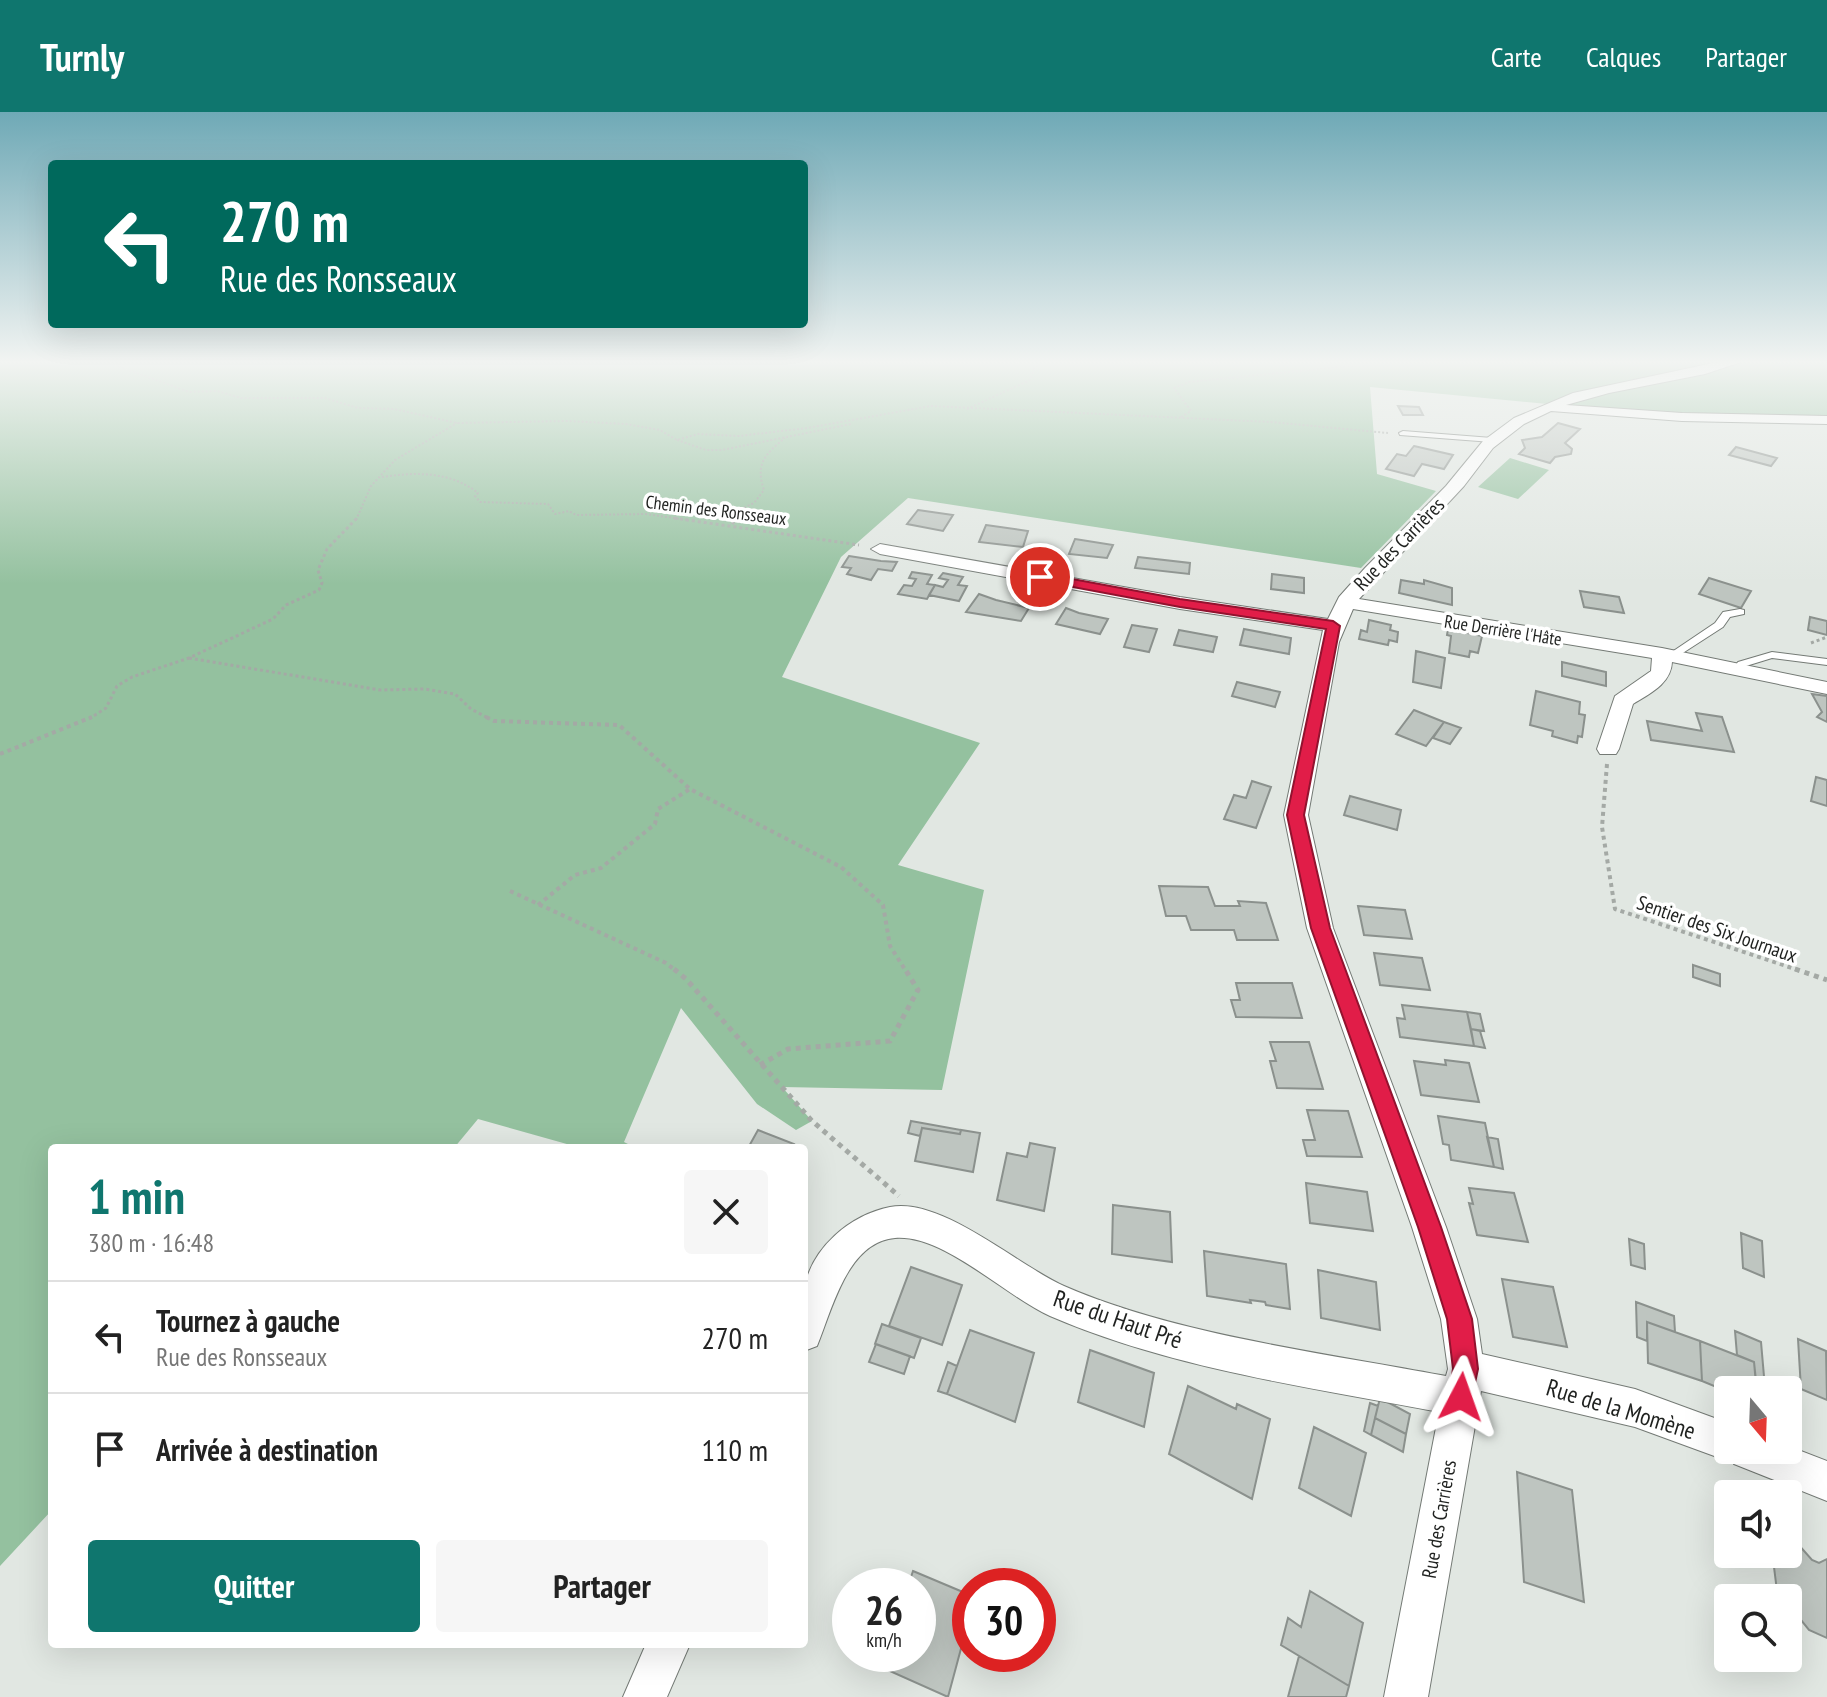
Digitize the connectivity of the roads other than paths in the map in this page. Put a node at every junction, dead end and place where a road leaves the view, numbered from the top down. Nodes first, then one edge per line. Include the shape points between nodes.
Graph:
1 (1441, 436) edge
2 (1498, 436) edge
3 (1492, 440) junction
4 (880, 549) road end
5 (1346, 601) junction
6 (1740, 612) dead end
7 (1333, 626) junction
8 (1666, 655) junction
9 (1827, 662) edge
10 (1739, 669) junction
11 (1827, 688) edge
12 (1608, 749) road end
13 (808, 1324) edge
14 (1463, 1383) junction
15 (1714, 1437) edge
16 (1784, 1464) edge
17 (1827, 1481) edge
18 (666, 1648) edge
19 (645, 1697) edge
20 (1406, 1697) edge

1 - 3 lane
2 - 3 street, Rue des Carrières
3 - 5 street, Rue des Carrières via 1457,485
4 - 7 street
5 - 7 street, Rue des Carrières
5 - 8 street, Rue Derrière l'Hâte
6 - 8 lane via 1727,614 1719,625
7 - 14 street, Rue des Carrières via 1296,815 1320,928 1459,1319
8 - 10 street, Rue Derrière l'Hâte
8 - 12 street via 1650,684 1623,701
9 - 10 lane via 1772,655
10 - 11 street, Rue Derrière l'Hâte
13 - 14 street, Rue du Haut Pré via 839,1251 864,1230 896,1221 924,1224 1057,1301 1197,1346
14 - 15 street, Rue de la Momène via 1635,1408
14 - 20 street, Rue des Carrières
16 - 17 street
18 - 19 street

